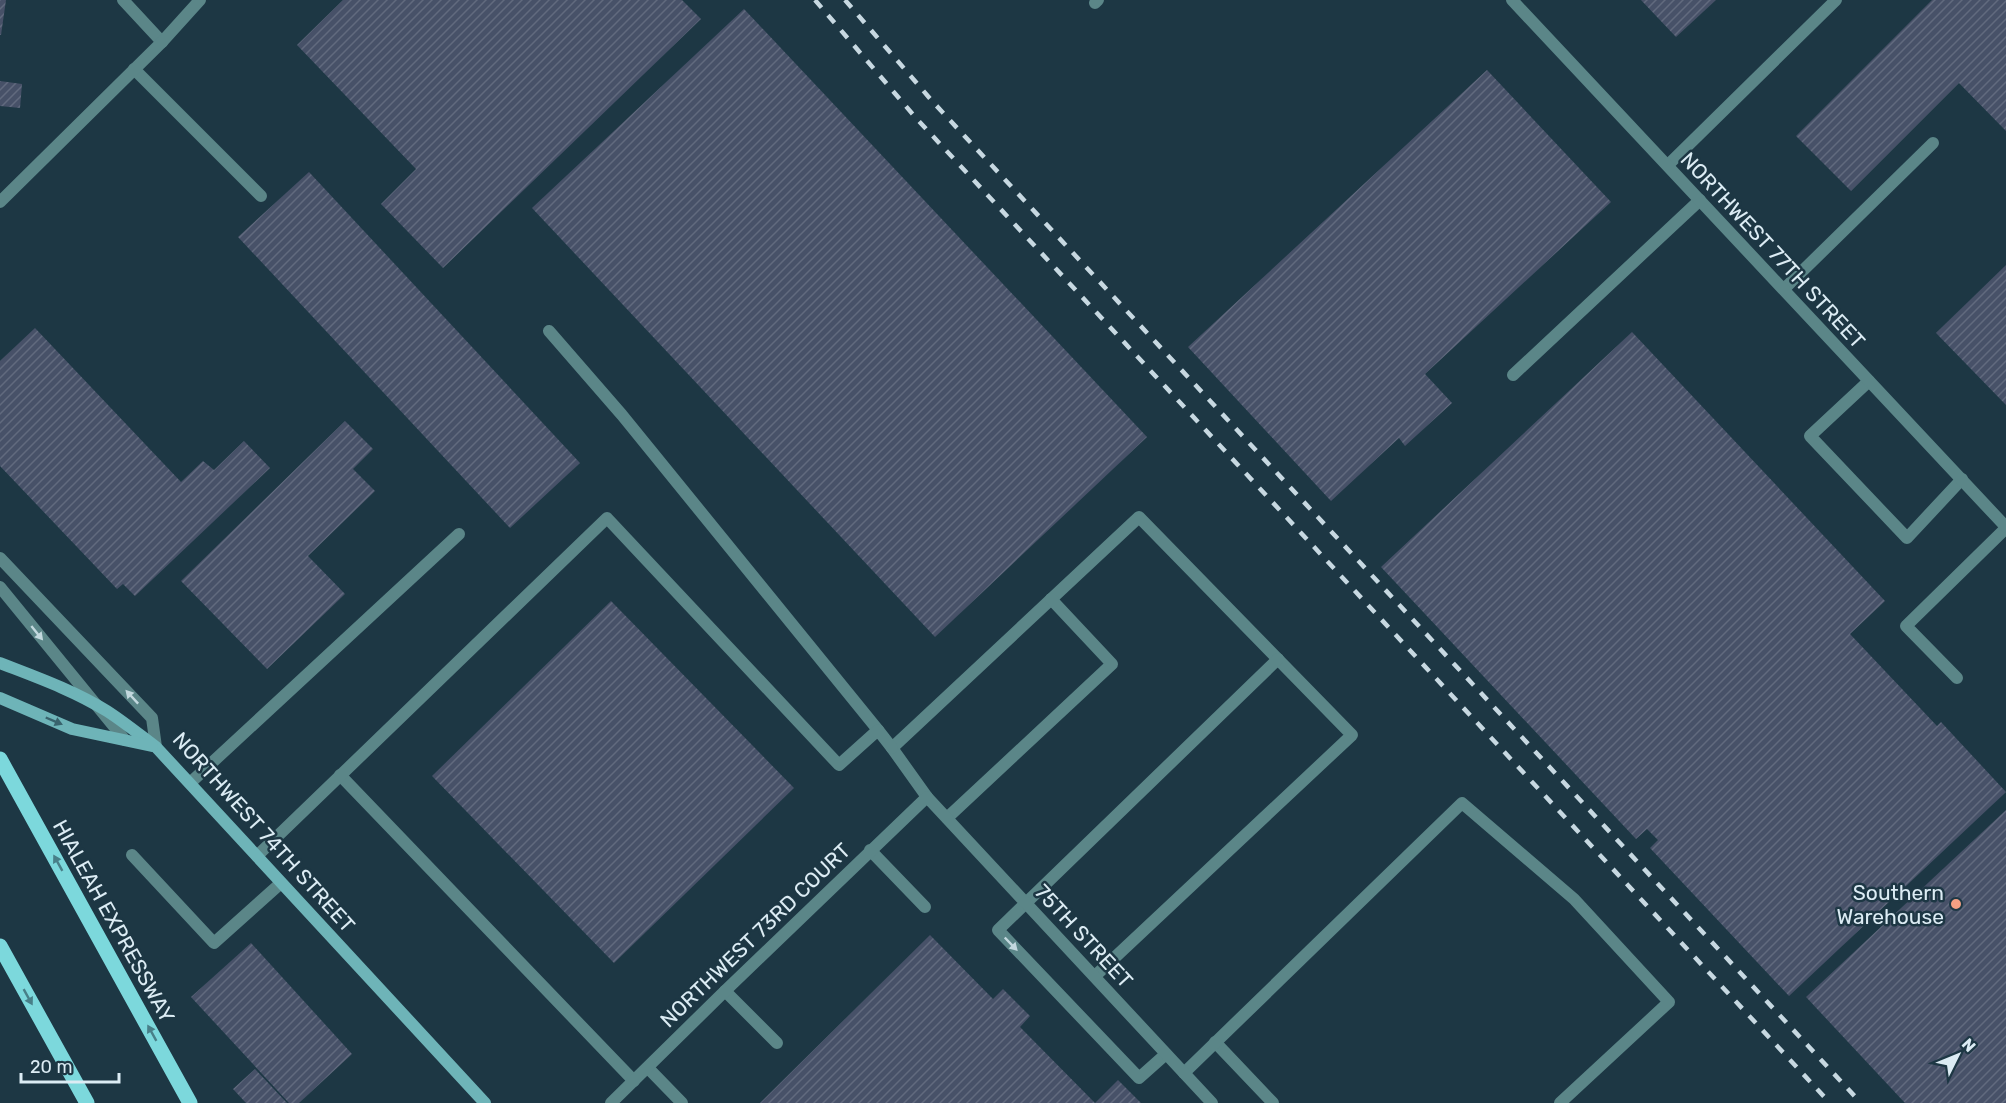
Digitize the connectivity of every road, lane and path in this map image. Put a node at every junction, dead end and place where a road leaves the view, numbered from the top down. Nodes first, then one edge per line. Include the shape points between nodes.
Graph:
1 (123, 0) edge
2 (201, 0) edge
3 (1512, 0) edge
4 (1836, 0) edge
5 (162, 42) junction
6 (134, 69) junction
7 (1933, 143) dead end
8 (1668, 165) junction
9 (261, 196) dead end
10 (1700, 200) junction
11 (0, 202) edge
12 (1784, 289) junction
13 (549, 331) dead end
14 (1513, 375) dead end
15 (1869, 381) junction
16 (1962, 479) junction
17 (2006, 527) edge
18 (459, 534) dead end
19 (0, 558) edge
20 (0, 587) edge
21 (1051, 599) junction
22 (1278, 659) junction
23 (0, 663) edge
24 (1957, 678) dead end
25 (0, 698) edge
26 (96, 704) junction
27 (878, 730) junction
28 (125, 741) junction
29 (156, 747) junction
30 (892, 748) junction
31 (0, 761) edge
32 (340, 775) junction
33 (190, 783) junction
34 (927, 797) junction
35 (946, 818) junction
36 (870, 850) junction
37 (132, 855) dead end
38 (256, 856) junction
39 (281, 883) junction
40 (1026, 902) junction
41 (925, 907) dead end
42 (0, 946) edge
43 (1095, 976) junction
44 (725, 991) junction
45 (1215, 1042) junction
46 (777, 1043) dead end
47 (1166, 1054) junction
48 (648, 1068) junction
49 (1184, 1073) junction
50 (634, 1081) junction
51 (87, 1103) edge
52 (190, 1103) edge
53 (485, 1103) edge
54 (611, 1103) edge
55 (682, 1103) edge
56 (1212, 1103) edge
57 (1273, 1103) edge
58 (1560, 1103) edge

1 - 5 street
2 - 5 street
3 - 8 street, NORTHWEST 77TH STREET
4 - 8 street
5 - 6 street
6 - 9 street
6 - 11 street
7 - 12 street
8 - 10 street, NORTHWEST 77TH STREET
10 - 12 street, NORTHWEST 77TH STREET
10 - 14 street
12 - 15 street, NORTHWEST 77TH STREET
13 - 27 street, 75TH STREET
15 - 16 street, NORTHWEST 77TH STREET
15 - 16 street via 1810,436 1907,538
16 - 17 street, NORTHWEST 77TH STREET
17 - 24 street via 1906,626
18 - 33 street
29 -> 19 street, NORTHWEST 74TH STREET via 152,718
20 -> 26 street
21 - 22 street via 1139,517
21 - 30 street
21 - 35 street via 1112,664
22 - 40 street
22 - 43 street via 1352,735
23 - 26 street
25 -> 28 street via 72,729
26 - 28 street
26 - 29 street
27 - 30 street, 75TH STREET
27 - 32 street via 839,765 608,518
28 - 29 street
29 - 33 street, NORTHWEST 74TH STREET
30 - 34 street, 75TH STREET
52 -> 31 main road, HIALEAH EXPRESSWAY
32 - 38 street
32 - 50 street
33 - 38 street, NORTHWEST 74TH STREET
34 - 35 street, 75TH STREET
34 - 36 street, NORTHWEST 73RD COURT
35 - 40 street, 75TH STREET
36 - 41 street
36 - 44 street, NORTHWEST 73RD COURT
37 - 39 street via 214,943
38 - 39 street, NORTHWEST 74TH STREET
39 - 53 street, NORTHWEST 74TH STREET
40 - 43 street, 75TH STREET
40 -> 47 street via 998,930 1139,1078
42 -> 51 main road
43 - 47 street, 75TH STREET
44 - 46 street
44 - 48 street, NORTHWEST 73RD COURT
45 - 49 street
45 - 57 street
45 - 58 street via 1462,803 1575,899 1669,1002
47 - 49 street, 75TH STREET
48 - 50 street, NORTHWEST 73RD COURT
48 - 55 street
49 - 56 street, 75TH STREET
50 - 54 street, NORTHWEST 73RD COURT

